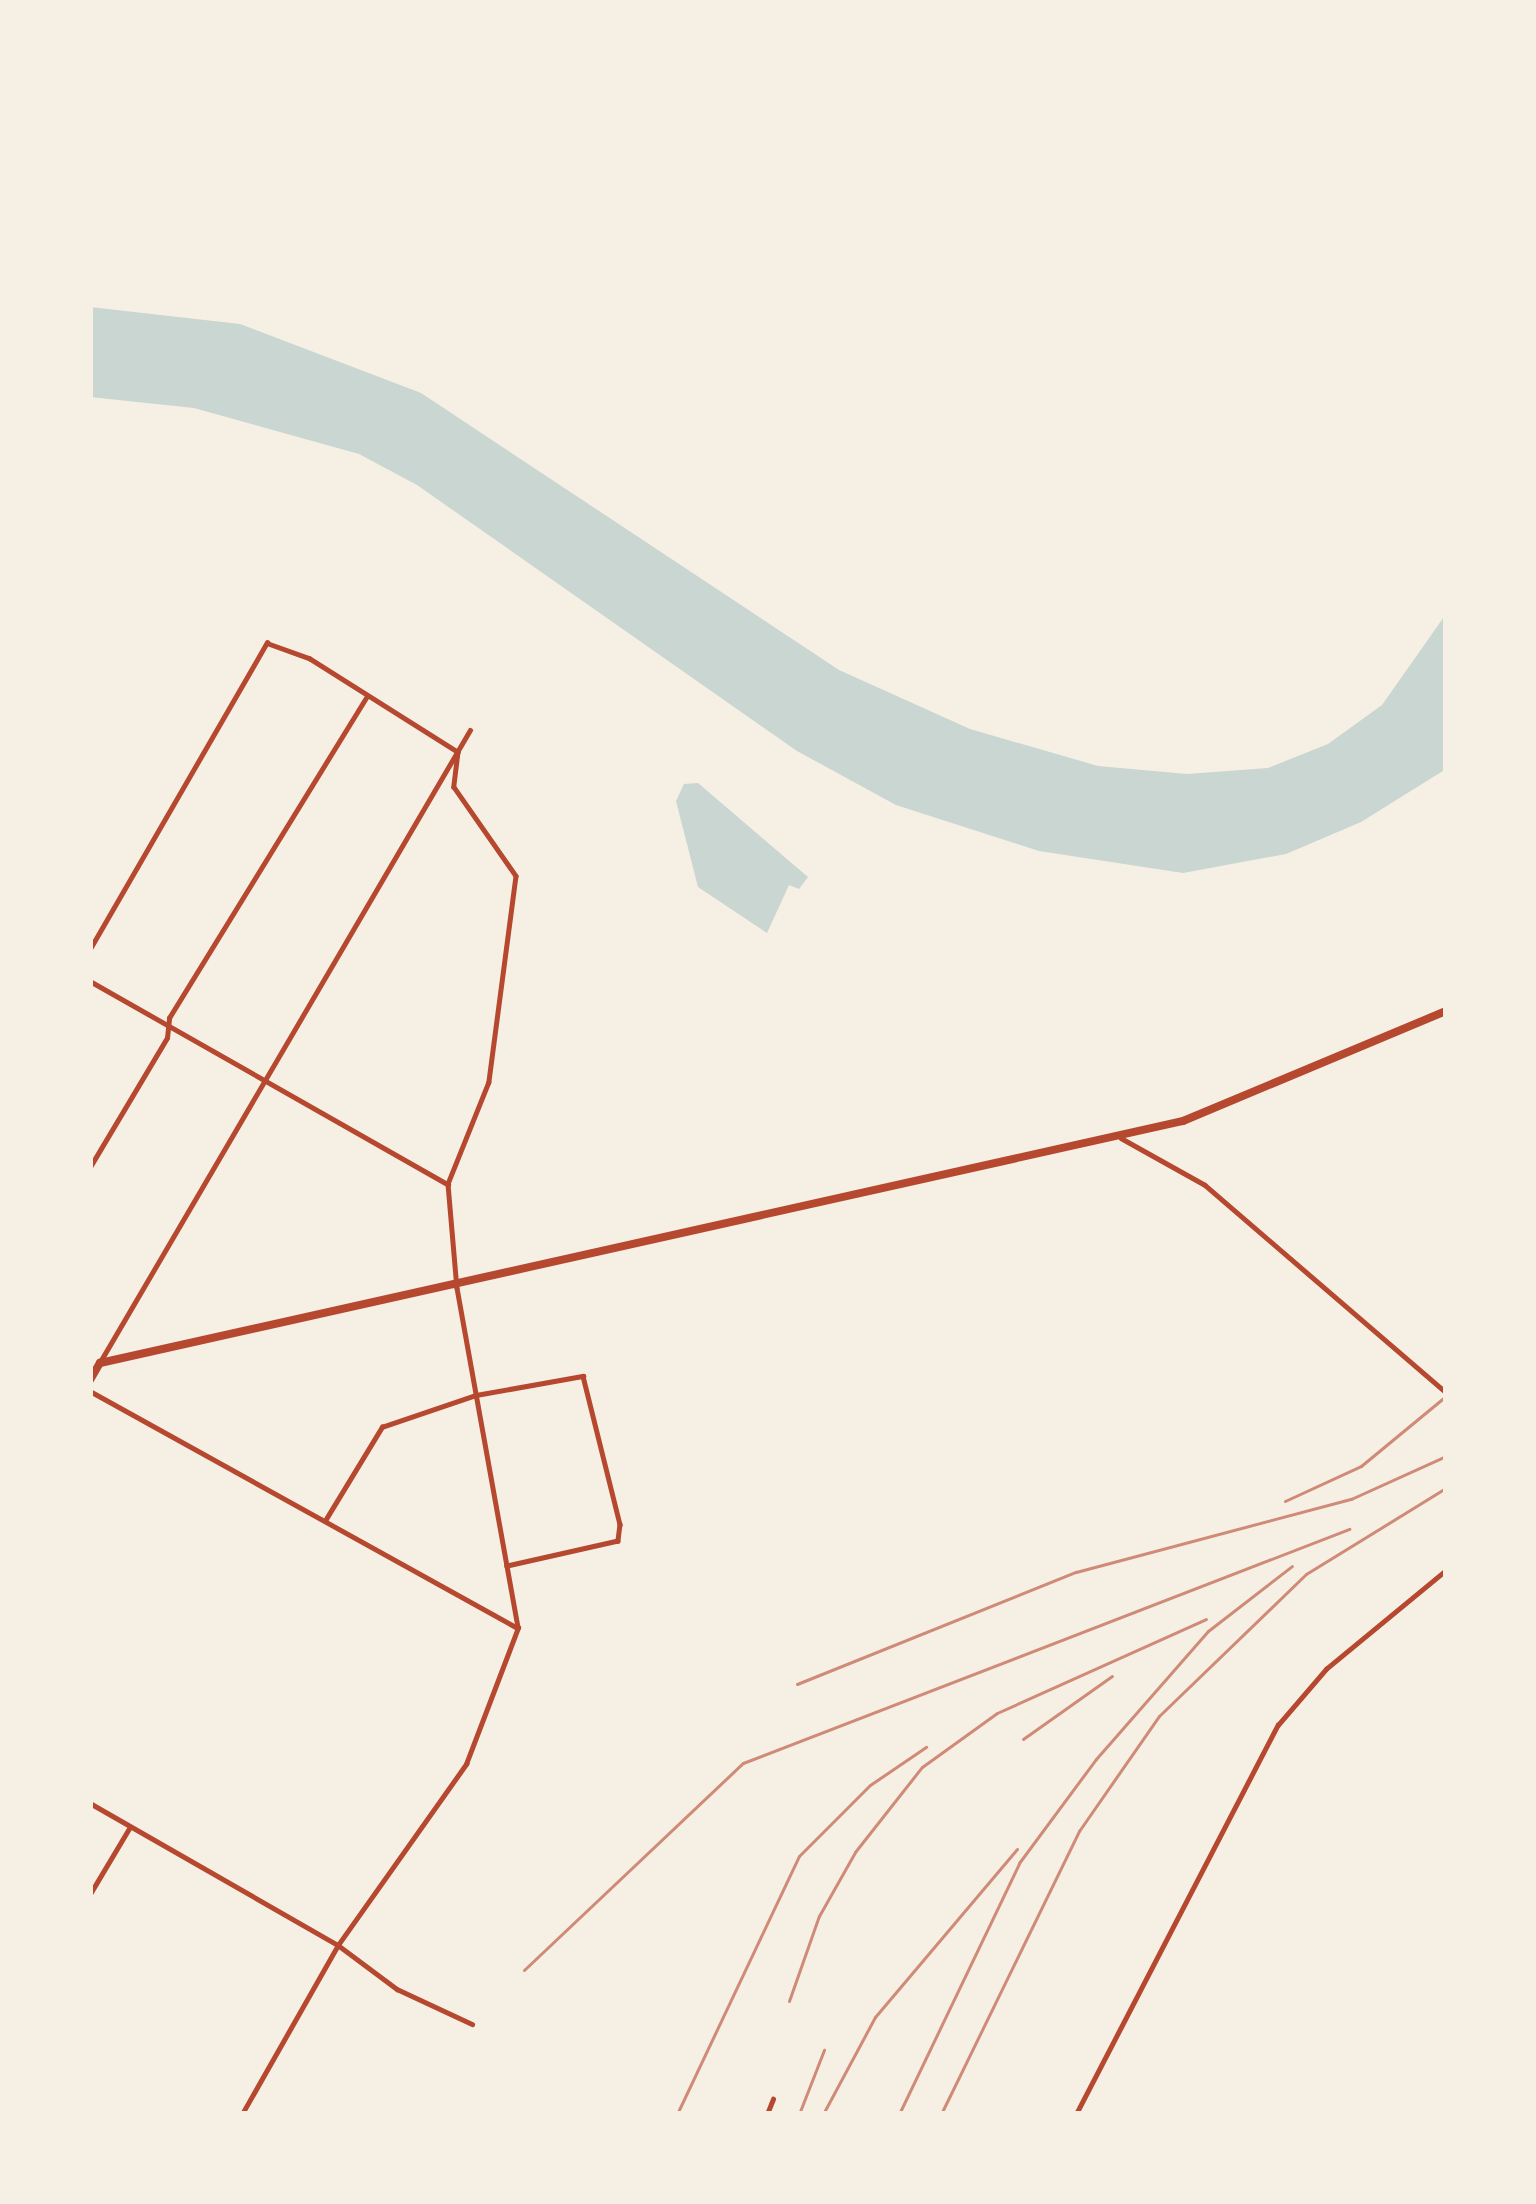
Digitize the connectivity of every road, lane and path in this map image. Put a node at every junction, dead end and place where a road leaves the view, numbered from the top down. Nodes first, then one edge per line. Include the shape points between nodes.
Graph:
1 (367, 697) junction
2 (470, 730) dead end
3 (458, 752) junction
4 (90, 949) edge
5 (90, 981) edge
6 (1446, 1011) edge
7 (168, 1022) junction
8 (263, 1075) junction
9 (1120, 1138) junction
10 (90, 1167) edge
11 (448, 1184) junction
12 (457, 1288) junction
13 (100, 1363) junction
14 (90, 1380) edge
15 (90, 1391) edge
16 (1446, 1392) edge
17 (476, 1395) junction
18 (326, 1519) junction
19 (507, 1566) junction
20 (1446, 1570) edge
21 (518, 1628) junction
22 (90, 1803) edge
23 (130, 1827) junction
24 (90, 1894) edge
25 (338, 1945) junction
26 (472, 2024) dead end
27 (773, 2099) dead end
28 (242, 2114) edge
29 (766, 2114) edge
30 (1076, 2114) edge

1 - 3 street
1 - 4 street via 309,658 267,643
1 - 7 street
2 - 3 street
3 - 8 street
3 - 11 street via 454,787 516,876 489,1082
5 - 7 street
6 - 9 main road via 1302,1077
7 - 8 street
7 - 10 street via 167,1038
8 - 11 street
8 - 13 street
9 - 12 main road
9 - 16 street via 1205,1185
11 - 12 street
12 - 13 main road
12 - 17 street
13 - 14 main road
15 - 18 street
17 - 18 street via 382,1427
17 - 19 street
17 - 19 street via 584,1376 618,1541
18 - 21 street
19 - 21 street
20 - 30 street via 1326,1669 1278,1725
21 - 25 street via 466,1764
22 - 23 street
23 - 24 street
23 - 25 street
25 - 26 street via 397,1989
25 - 28 street
27 - 29 street

